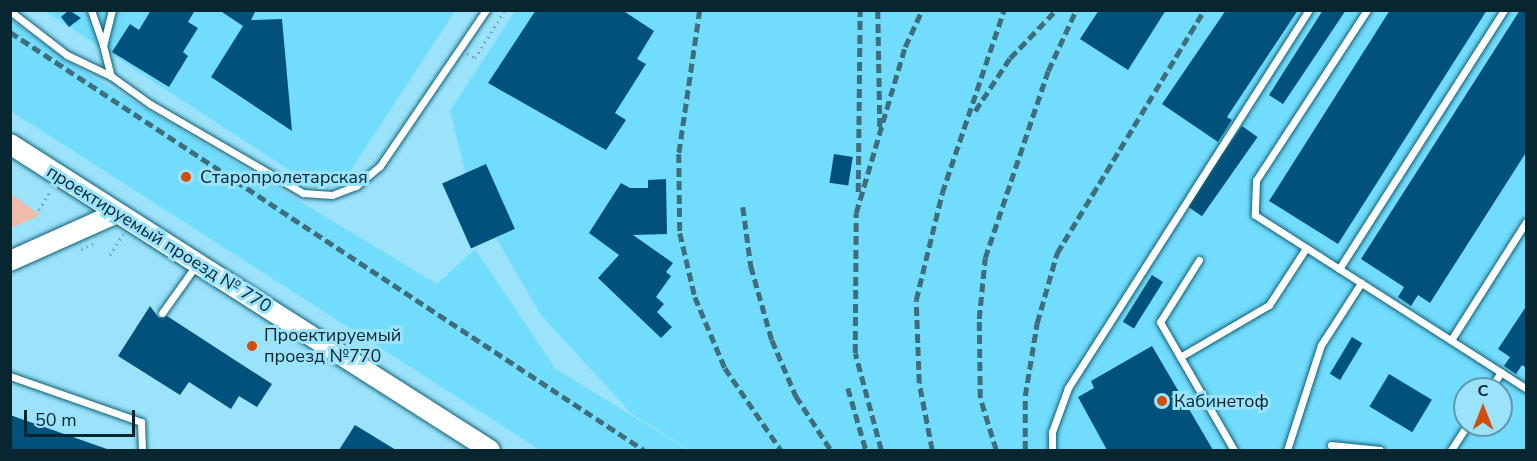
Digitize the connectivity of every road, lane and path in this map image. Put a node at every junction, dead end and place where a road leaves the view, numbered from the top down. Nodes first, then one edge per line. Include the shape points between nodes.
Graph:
1 (91, 10) edge
2 (112, 10) edge
3 (486, 10) edge
4 (505, 10) edge
5 (1310, 10) edge
6 (1367, 10) edge
7 (1504, 10) edge
8 (10, 11) edge
9 (103, 45) junction
10 (475, 58) dead end
11 (111, 76) junction
12 (10, 144) edge
13 (117, 213) junction
14 (1527, 222) edge
15 (1306, 248) junction
16 (1199, 260) dead end
17 (10, 261) edge
18 (197, 263) junction
19 (1339, 269) junction
20 (1361, 283) junction
21 (162, 313) dead end
22 (1451, 340) junction
23 (1179, 357) junction
24 (1501, 372) junction
25 (10, 375) edge
26 (1498, 377) edge
27 (1527, 388) edge
28 (1459, 437) edge
29 (1330, 445) dead end
30 (142, 450) edge
31 (490, 450) edge
32 (1052, 450) edge
33 (1234, 450) edge
34 (1287, 450) edge
35 (1380, 450) edge
36 (1451, 450) edge

1 - 9 lane
2 - 9 lane
3 - 11 lane via 380,166 356,186 332,195 303,193 150,104
4 - 10 path
5 - 32 lane via 1068,388 1052,432
6 - 15 lane via 1256,180 1255,215
7 - 19 lane
8 - 11 lane via 67,55
9 - 11 lane
12 - 13 street, проектируемый проезд № 770
13 - 17 street
13 - 18 street, проектируемый проезд № 770
14 - 22 lane
15 - 19 lane
15 - 23 lane via 1269,305
16 - 23 lane via 1160,322
18 - 21 lane
18 - 31 street, проектируемый проезд № 770
19 - 20 lane
20 - 22 lane
20 - 34 lane via 1321,345
22 - 24 lane
23 - 33 lane
24 - 26 lane
24 - 27 lane
25 - 30 lane via 141,422
28 - 36 lane
29 - 35 lane

